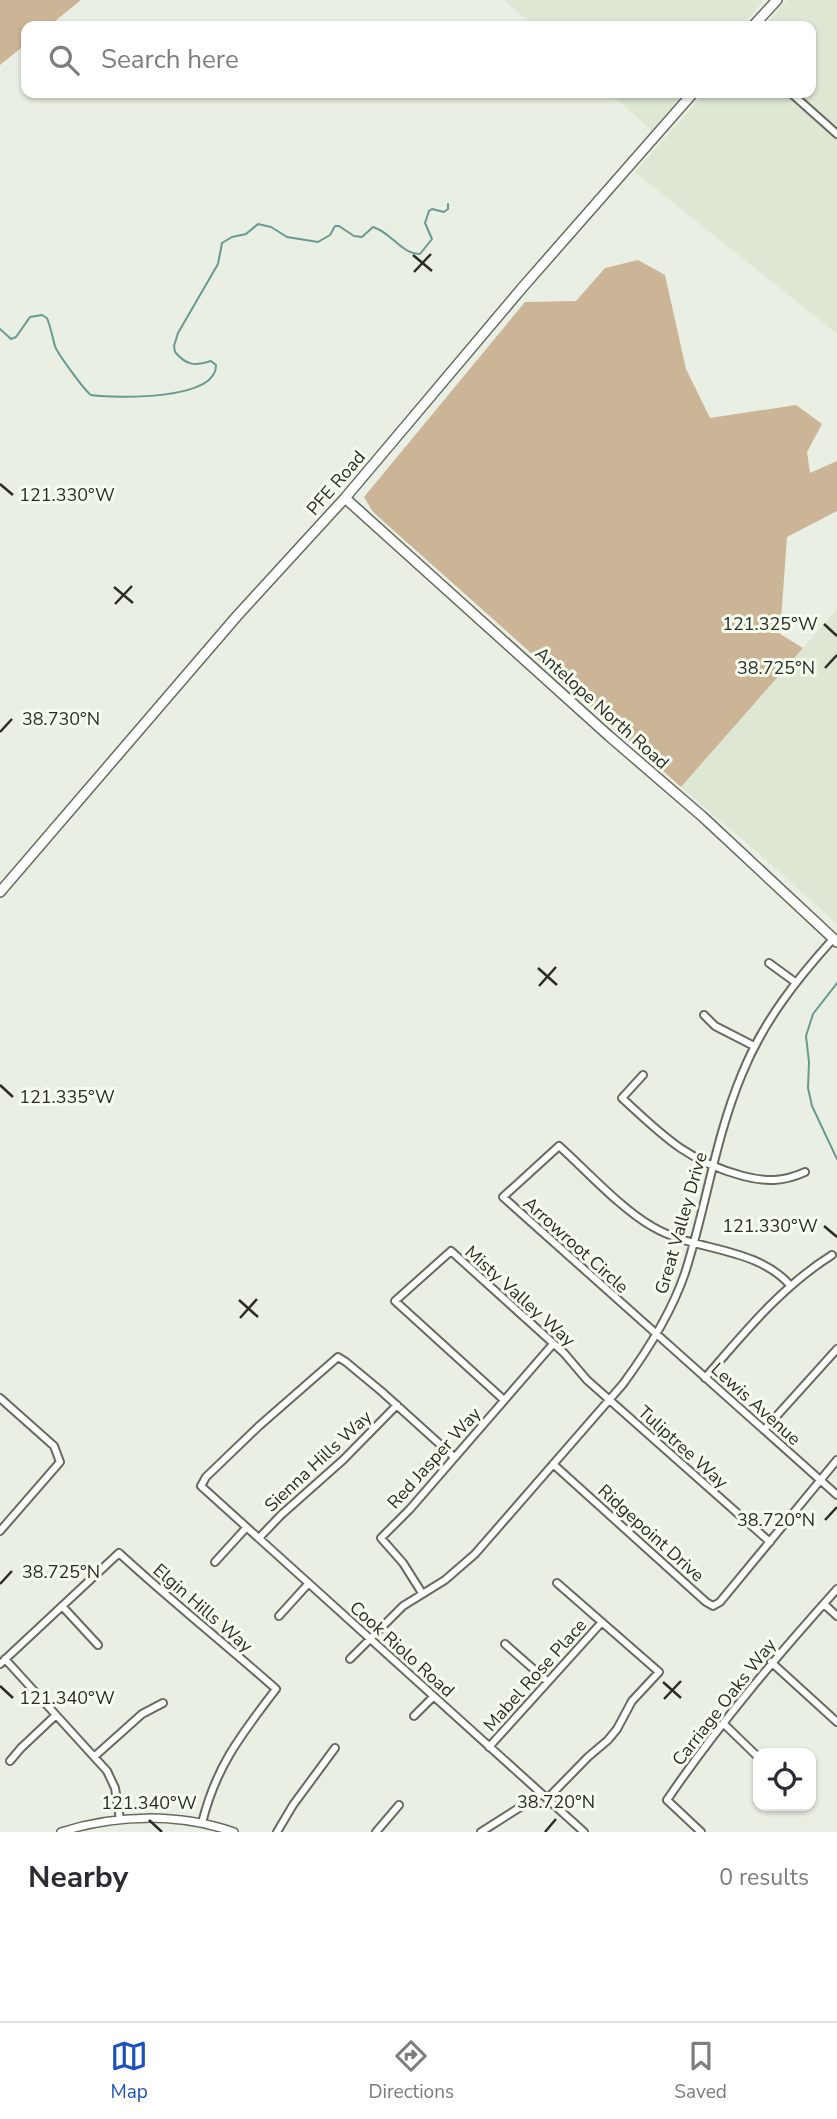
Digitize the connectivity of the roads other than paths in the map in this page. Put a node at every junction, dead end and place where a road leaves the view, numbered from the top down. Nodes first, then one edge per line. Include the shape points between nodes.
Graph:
1 (777, 0) edge
2 (758, 21) edge
3 (690, 98) edge
4 (797, 98) edge
5 (837, 134) edge
6 (345, 498) junction
7 (0, 892) edge
8 (835, 941) edge
9 (769, 962) dead end
10 (795, 982) junction
11 (704, 1015) dead end
12 (754, 1046) junction
13 (643, 1075) dead end
14 (713, 1167) junction
15 (806, 1172) dead end
16 (693, 1242) junction
17 (832, 1255) dead end
18 (790, 1285) junction
19 (656, 1335) junction
20 (553, 1344) junction
21 (837, 1349) edge
22 (705, 1378) junction
23 (0, 1398) edge
24 (504, 1400) junction
25 (609, 1400) junction
26 (397, 1405) junction
27 (764, 1430) junction
28 (454, 1457) junction
29 (837, 1460) edge
30 (553, 1464) junction
31 (820, 1480) junction
32 (837, 1495) edge
33 (246, 1528) junction
34 (0, 1531) edge
35 (259, 1538) junction
36 (770, 1542) junction
37 (215, 1562) dead end
38 (557, 1583) dead end
39 (309, 1584) junction
40 (837, 1589) edge
41 (422, 1593) junction
42 (824, 1604) junction
43 (62, 1606) junction
44 (279, 1616) dead end
45 (837, 1616) edge
46 (602, 1622) junction
47 (370, 1638) junction
48 (505, 1644) dead end
49 (98, 1646) dead end
50 (350, 1659) dead end
51 (2, 1662) edge
52 (771, 1662) junction
53 (547, 1681) junction
54 (433, 1697) junction
55 (163, 1703) dead end
56 (56, 1715) junction
57 (414, 1716) dead end
58 (837, 1723) edge
59 (724, 1724) junction
60 (489, 1747) junction
61 (335, 1748) dead end
62 (753, 1752) edge
63 (95, 1756) junction
64 (10, 1761) dead end
65 (544, 1796) junction
66 (399, 1805) dead end
67 (120, 1819) junction
68 (202, 1823) junction
69 (61, 1832) edge
70 (234, 1832) edge
71 (277, 1832) edge
72 (376, 1832) edge
73 (481, 1832) edge
74 (584, 1832) edge
75 (701, 1832) edge

1 - 2 main road
3 - 6 main road, PFE Road
4 - 5 street
6 - 7 main road, PFE Road via 237,616
6 - 8 main road, Antelope North Road
8 - 10 street, Great Valley Drive
9 - 10 street
10 - 12 street, Great Valley Drive
11 - 12 street via 715,1026
12 - 14 street, Great Valley Drive via 728,1111
13 - 14 street via 622,1098 675,1146
14 - 15 street via 771,1182
14 - 16 street, Great Valley Drive
16 - 18 street via 762,1263
16 - 19 street, Great Valley Drive via 685,1272
16 - 19 street, Arrowroot Circle via 644,1222 559,1146 503,1197
17 - 18 street
18 - 22 street
19 - 22 street, Lewis Avenue
19 - 25 street, Great Valley Drive
20 - 24 street, Red Jasper Way
20 - 24 street, Misty Valley Way via 451,1251 395,1301
20 - 25 street, Misty Valley Way
21 - 27 street
22 - 27 street, Lewis Avenue
23 - 34 street via 54,1446 60,1462
24 - 28 street, Red Jasper Way
25 - 30 street, Great Valley Drive
25 - 36 street, Tuliptree Way
26 - 28 street
26 - 33 street, Cook Riolo Road via 338,1357 259,1426 201,1486
26 - 35 street, Sienna Hills Way
27 - 31 street, Lewis Avenue
28 - 41 street, Red Jasper Way via 381,1538
29 - 31 street, Ridgepoint Drive
30 - 36 street, Ridgepoint Drive via 712,1606
30 - 41 street, Great Valley Drive via 475,1554
31 - 32 street, Lewis Avenue
31 - 36 street, Ridgepoint Drive
33 - 35 street, Cook Riolo Road
33 - 37 street
35 - 39 street, Cook Riolo Road
38 - 46 street
39 - 44 street
39 - 47 street, Cook Riolo Road
40 - 42 street, Carriage Oaks Way
41 - 47 street, Great Valley Drive
42 - 45 street
42 - 52 street, Carriage Oaks Way
43 - 49 street
43 - 51 street, Elgin Hills Way
43 - 68 street, Elgin Hills Way via 119,1553 276,1689 224,1761
46 - 53 street, Mabel Rose Place
46 - 65 street via 659,1672 632,1701 608,1740
47 - 50 street, Great Valley Drive
47 - 54 street, Cook Riolo Road
48 - 53 street
51 - 56 street
52 - 58 street
52 - 59 street, Carriage Oaks Way
53 - 60 street, Mabel Rose Place
54 - 57 street
54 - 60 street, Cook Riolo Road
55 - 63 street via 142,1714
56 - 63 street
56 - 64 street
59 - 62 street
59 - 75 street, Carriage Oaks Way via 667,1800
60 - 65 street, Cook Riolo Road
61 - 71 street
63 - 67 street via 111,1778
65 - 73 street
65 - 74 street, Cook Riolo Road
66 - 72 street
67 - 68 street
67 - 69 street
68 - 70 street

